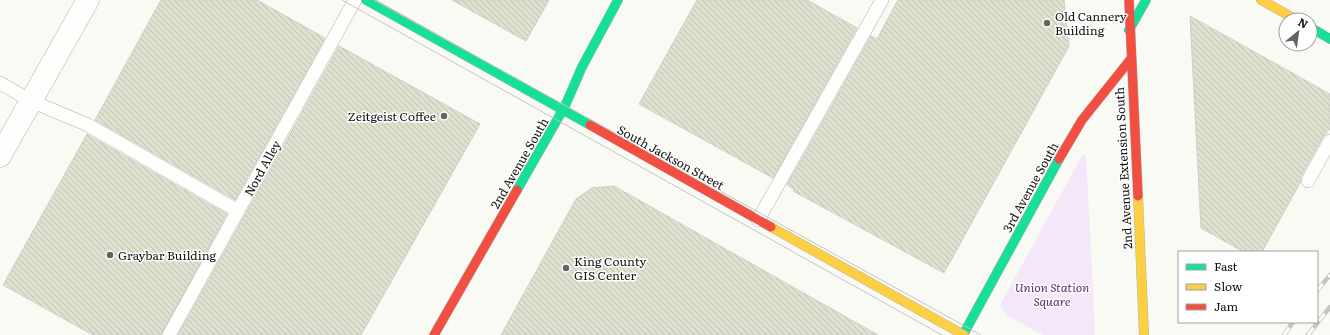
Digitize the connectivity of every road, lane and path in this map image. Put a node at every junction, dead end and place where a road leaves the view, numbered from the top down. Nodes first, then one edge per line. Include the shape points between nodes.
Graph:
1 (88, 0) edge
2 (356, 0) edge
3 (366, 0) edge
4 (618, 0) edge
5 (882, 0) edge
6 (1128, 0) edge
7 (1146, 0) edge
8 (1261, 0) edge
9 (1283, 12) edge
10 (1129, 30) junction
11 (1318, 32) edge
12 (1330, 39) edge
13 (1130, 60) junction
14 (0, 83) edge
15 (31, 101) junction
16 (562, 110) junction
17 (1330, 141) edge
18 (0, 156) edge
19 (1308, 181) dead end
20 (238, 210) junction
21 (758, 220) junction
22 (169, 335) edge
23 (434, 335) edge
24 (963, 335) edge
25 (1144, 335) edge

1 - 15 street
2 - 20 lane, Nord Alley
3 - 16 main road, South Jackson Street
4 - 16 main road, 2nd Avenue South
5 - 21 lane
6 - 10 main road, 2nd Avenue Extension South
7 - 10 main road
8 - 9 main road
10 - 13 main road, 2nd Avenue Extension South
11 - 12 main road
13 - 24 main road, 3rd Avenue South via 1072,136
13 - 25 main road, 2nd Avenue Extension South
14 - 15 lane
15 - 18 street
15 - 20 lane via 88,125
16 - 21 main road, South Jackson Street
16 - 23 main road, 2nd Avenue South
17 - 19 lane
20 - 22 lane, Nord Alley
21 - 24 main road, South Jackson Street

